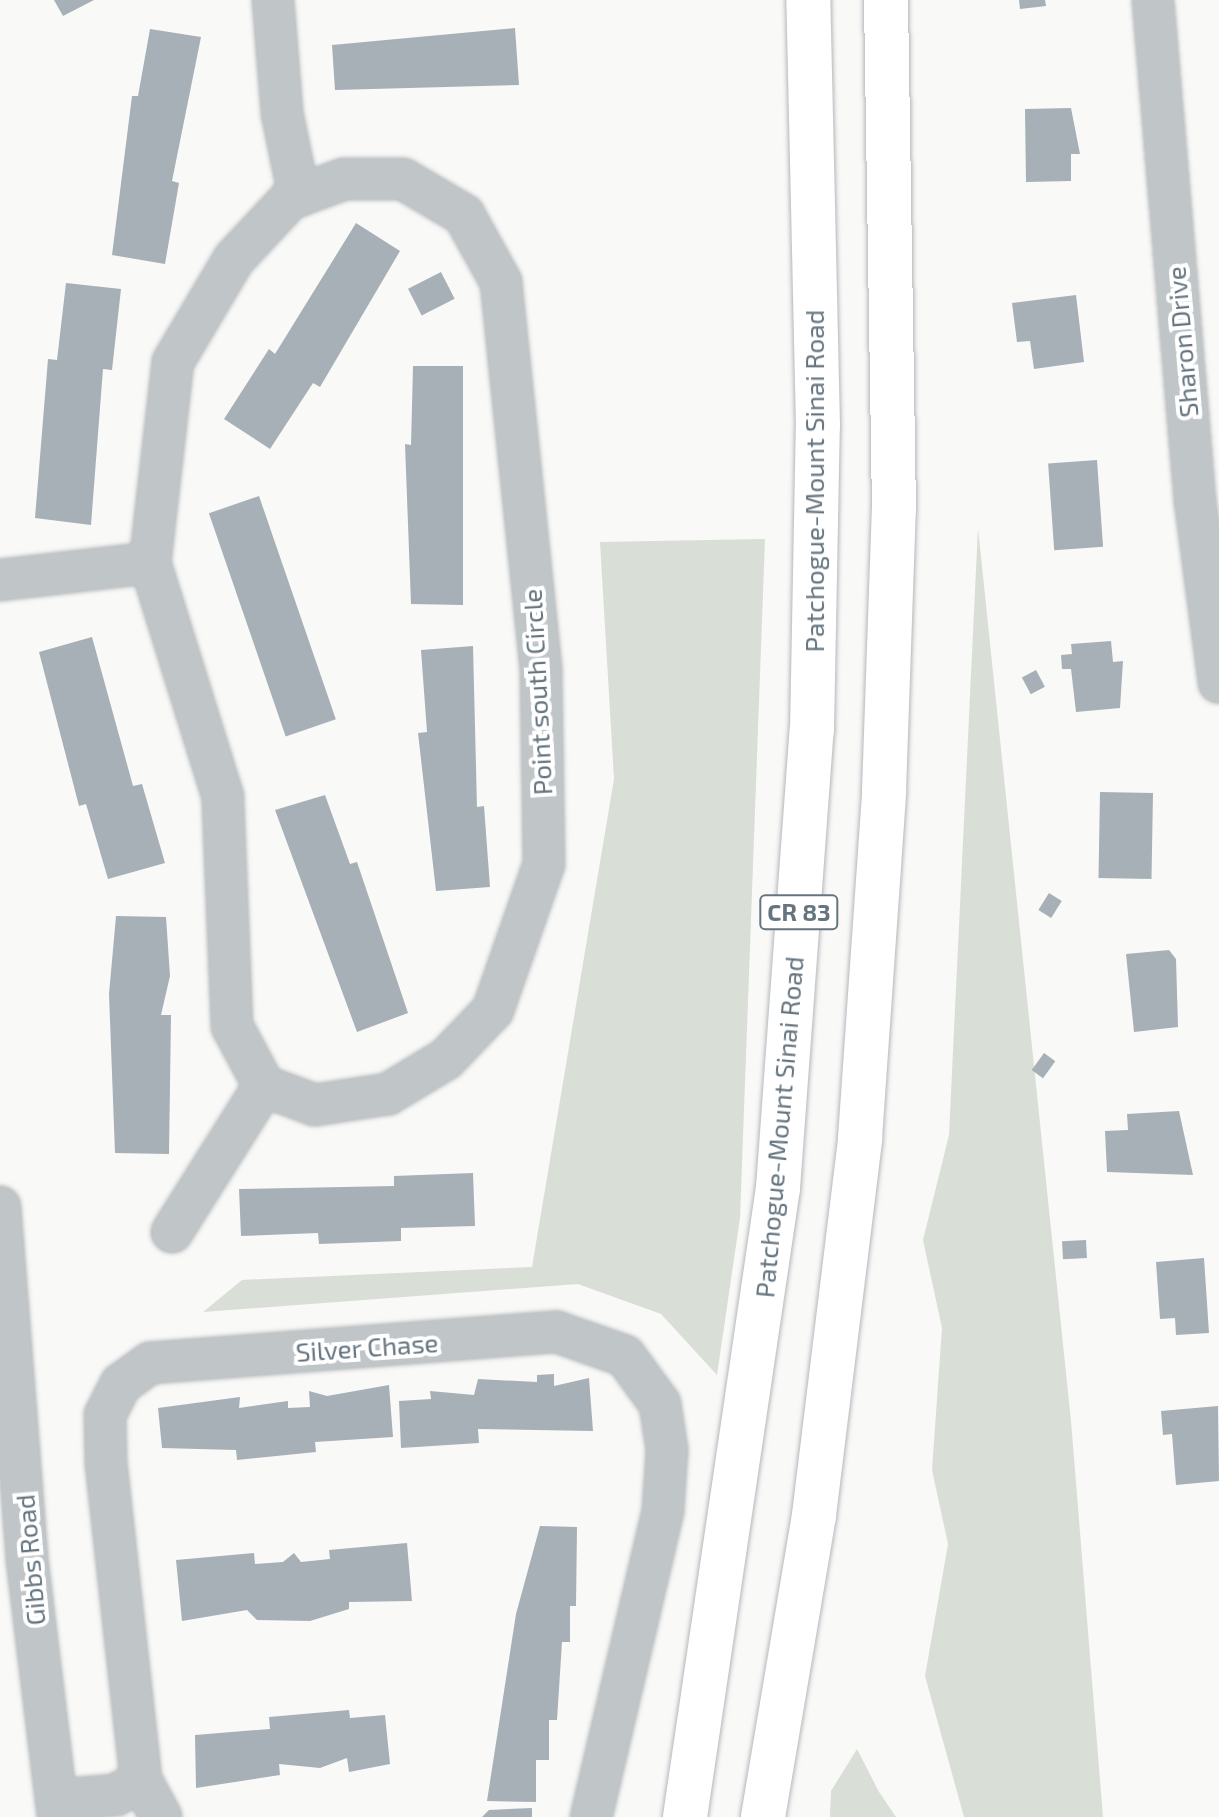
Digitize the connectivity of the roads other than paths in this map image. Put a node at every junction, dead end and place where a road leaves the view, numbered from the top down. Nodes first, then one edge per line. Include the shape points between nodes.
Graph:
1 (273, 0) edge
2 (808, 0) edge
3 (886, 0) edge
4 (1153, 0) edge
5 (299, 196) junction
6 (1207, 499) edge
7 (150, 563) junction
8 (0, 580) edge
9 (1219, 682) edge
10 (264, 1086) junction
11 (0, 1207) edge
12 (172, 1232) dead end
13 (14, 1561) edge
14 (141, 1780) junction
15 (57, 1808) edge
16 (161, 1817) edge
17 (591, 1817) edge
18 (685, 1817) edge
19 (763, 1817) edge

1 - 5 street via 282,113
2 - 18 highway, Patchogue-Mount Sinai Road / CR 83 via 818,426 812,730 778,1188
3 - 19 highway, CR 83 via 894,510 883,806 860,1138 814,1515
4 - 6 street, Sharon Drive
5 - 7 street, Point south Circle via 234,259 173,362
5 - 10 street, Point south Circle via 344,179 403,179 464,215 501,282 541,672 544,864 493,1010 446,1059 388,1094 315,1105
6 - 9 street, Sharon Drive
7 - 8 street
7 - 10 street, Point south Circle via 223,797 232,1026
10 - 12 street
11 - 13 street, Gibbs Road
13 - 15 street, Gibbs Road
14 - 15 street via 116,1795
14 - 16 street
14 - 17 street, Silver Chase via 106,1464 105,1415 121,1384 150,1363 557,1332 625,1356 660,1404 667,1450 663,1511

